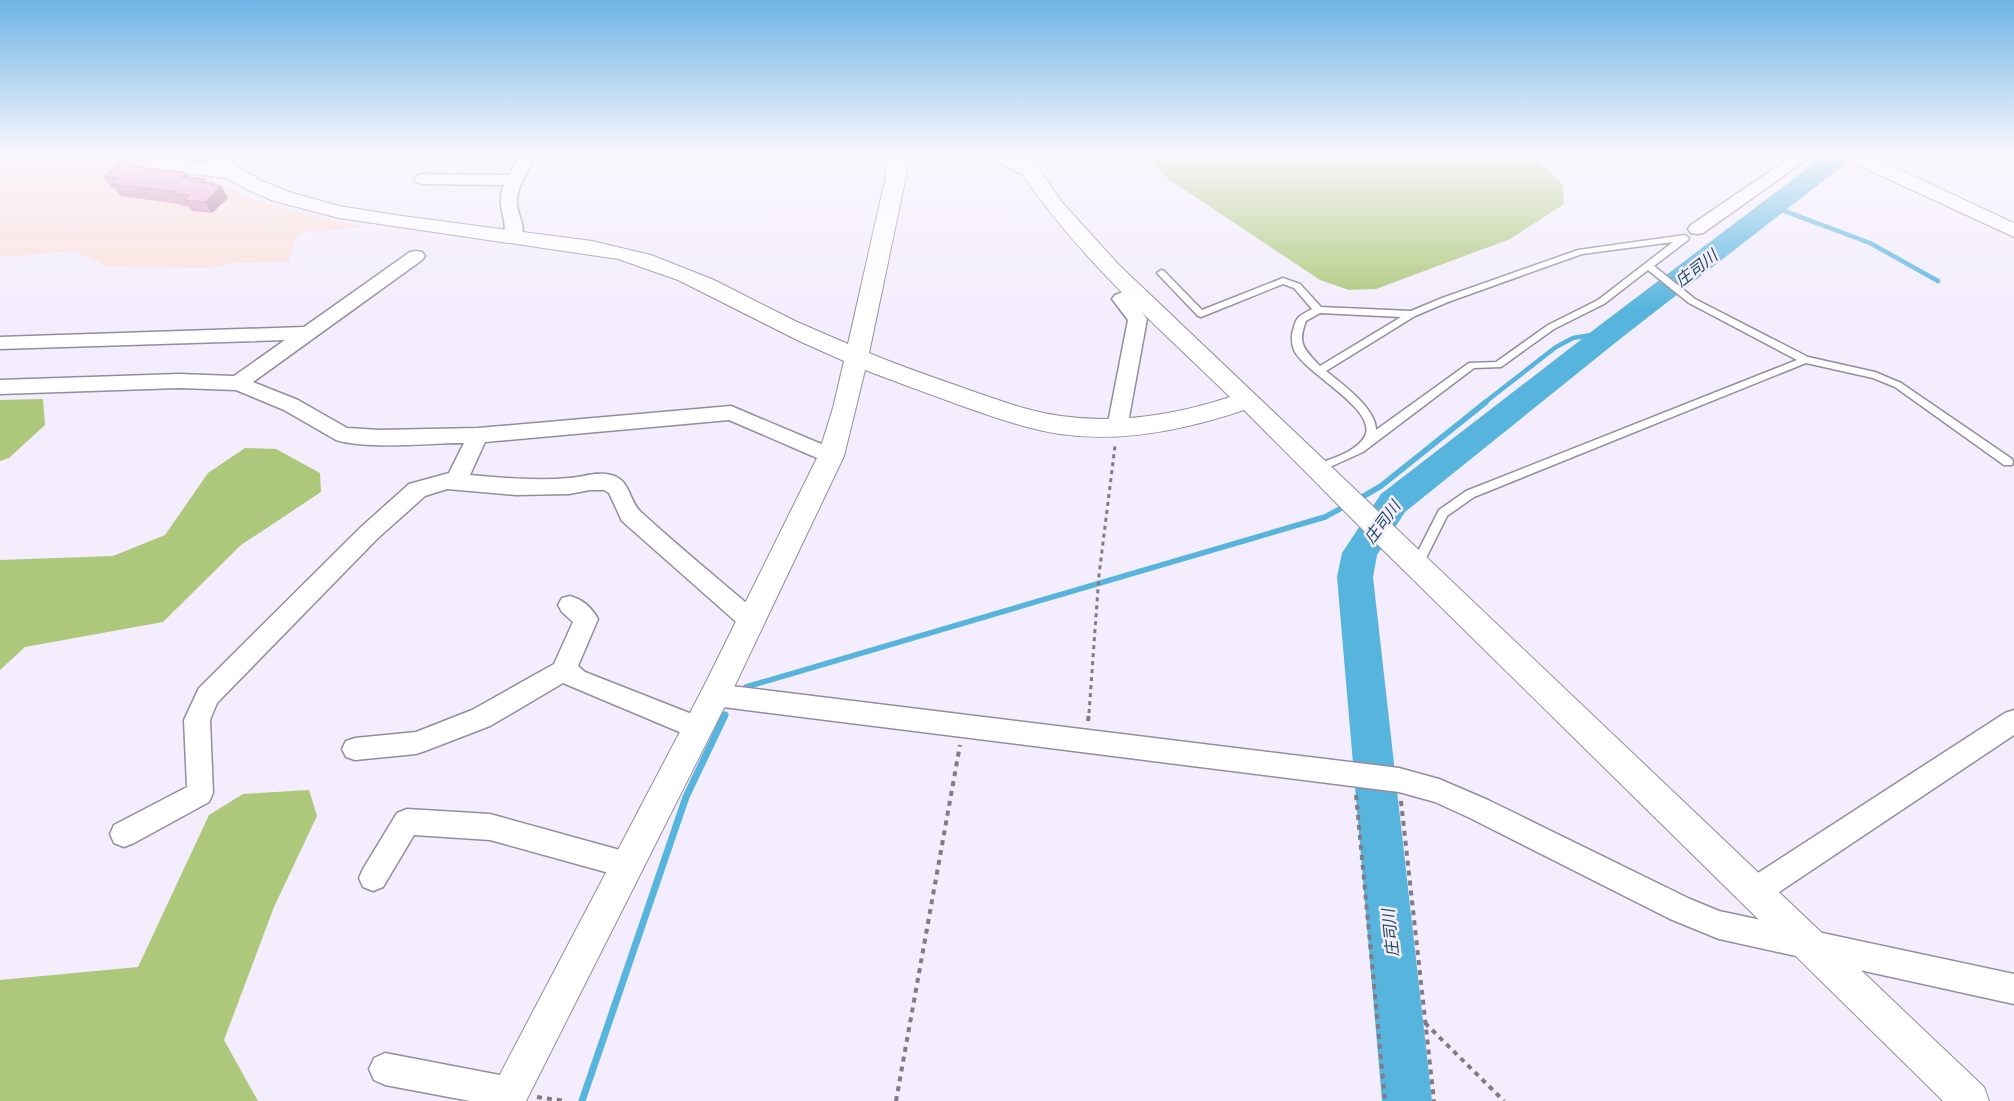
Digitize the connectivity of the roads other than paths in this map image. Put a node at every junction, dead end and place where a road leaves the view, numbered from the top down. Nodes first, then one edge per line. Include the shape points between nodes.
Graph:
1 (317, 206) edge
2 (508, 206) edge
3 (889, 206) edge
4 (1056, 206) edge
5 (1731, 206) edge
6 (1962, 206) edge
7 (2014, 231) edge
8 (1691, 234) junction
9 (513, 236) junction
10 (416, 256) dead end
11 (1651, 269) junction
12 (1161, 273) dead end
13 (1136, 293) junction
14 (1318, 310) junction
15 (1412, 314) junction
16 (306, 333) junction
17 (3, 346) edge
18 (856, 356) junction
19 (1805, 360) junction
20 (1319, 370) junction
21 (238, 383) junction
22 (0, 387) edge
23 (1248, 400) junction
24 (1117, 428) junction
25 (478, 434) junction
26 (1366, 443) junction
27 (831, 456) junction
28 (2008, 462) dead end
29 (1319, 468) junction
30 (456, 482) junction
31 (1416, 566) junction
32 (570, 605) dead end
33 (751, 621) junction
34 (565, 670) junction
35 (715, 695) junction
36 (2014, 721) edge
37 (698, 728) junction
38 (355, 749) dead end
39 (124, 834) dead end
40 (627, 865) junction
41 (373, 878) dead end
42 (1754, 892) junction
43 (1806, 942) junction
44 (2014, 989) edge
45 (386, 1069) dead end
46 (507, 1097) edge
47 (1970, 1101) edge

1 - 9 main road via 384,220
2 - 9 street via 515,225
3 - 18 main road
4 - 13 main road via 1100,258
5 - 8 street
6 - 7 main road
8 - 11 lane
8 - 15 lane via 1581,252
9 - 18 main road via 587,247 654,262
10 - 16 street
11 - 19 lane via 1692,301
11 - 26 lane via 1601,302 1551,327 1498,365 1472,365
12 - 14 lane via 1202,314 1282,281 1297,286
13 - 23 main road
13 - 24 street via 1121,299 1138,319
14 - 15 lane
14 - 20 lane via 1302,319 1296,335 1299,350
15 - 20 lane
16 - 17 street
16 - 21 street
18 - 24 main road via 1018,416 1085,428
18 - 27 main road
19 - 28 lane via 1875,375 1898,385
19 - 31 lane via 1470,494 1444,513
20 - 26 lane via 1371,420
21 - 22 street via 179,381
21 - 25 street via 290,405 343,435
23 - 24 main road via 1176,420
23 - 29 main road
25 - 27 street via 731,413
25 - 30 street
26 - 29 lane via 1349,455
27 - 33 main road
29 - 31 main road
30 - 33 street via 516,487 608,482 617,488 630,515
30 - 39 street via 447,481 417,490 369,533 208,696 197,720 200,793
31 - 42 main road
32 - 34 street via 586,619 566,660
33 - 35 main road
34 - 37 street via 576,679
34 - 38 street via 481,718 416,743
35 - 37 main road
35 - 43 street via 1399,780 1479,809 1680,909 1719,925
36 - 42 street
37 - 40 main road
40 - 41 street via 490,827 407,822
40 - 46 main road
42 - 43 main road
43 - 44 street
43 - 47 main road
45 - 46 street

